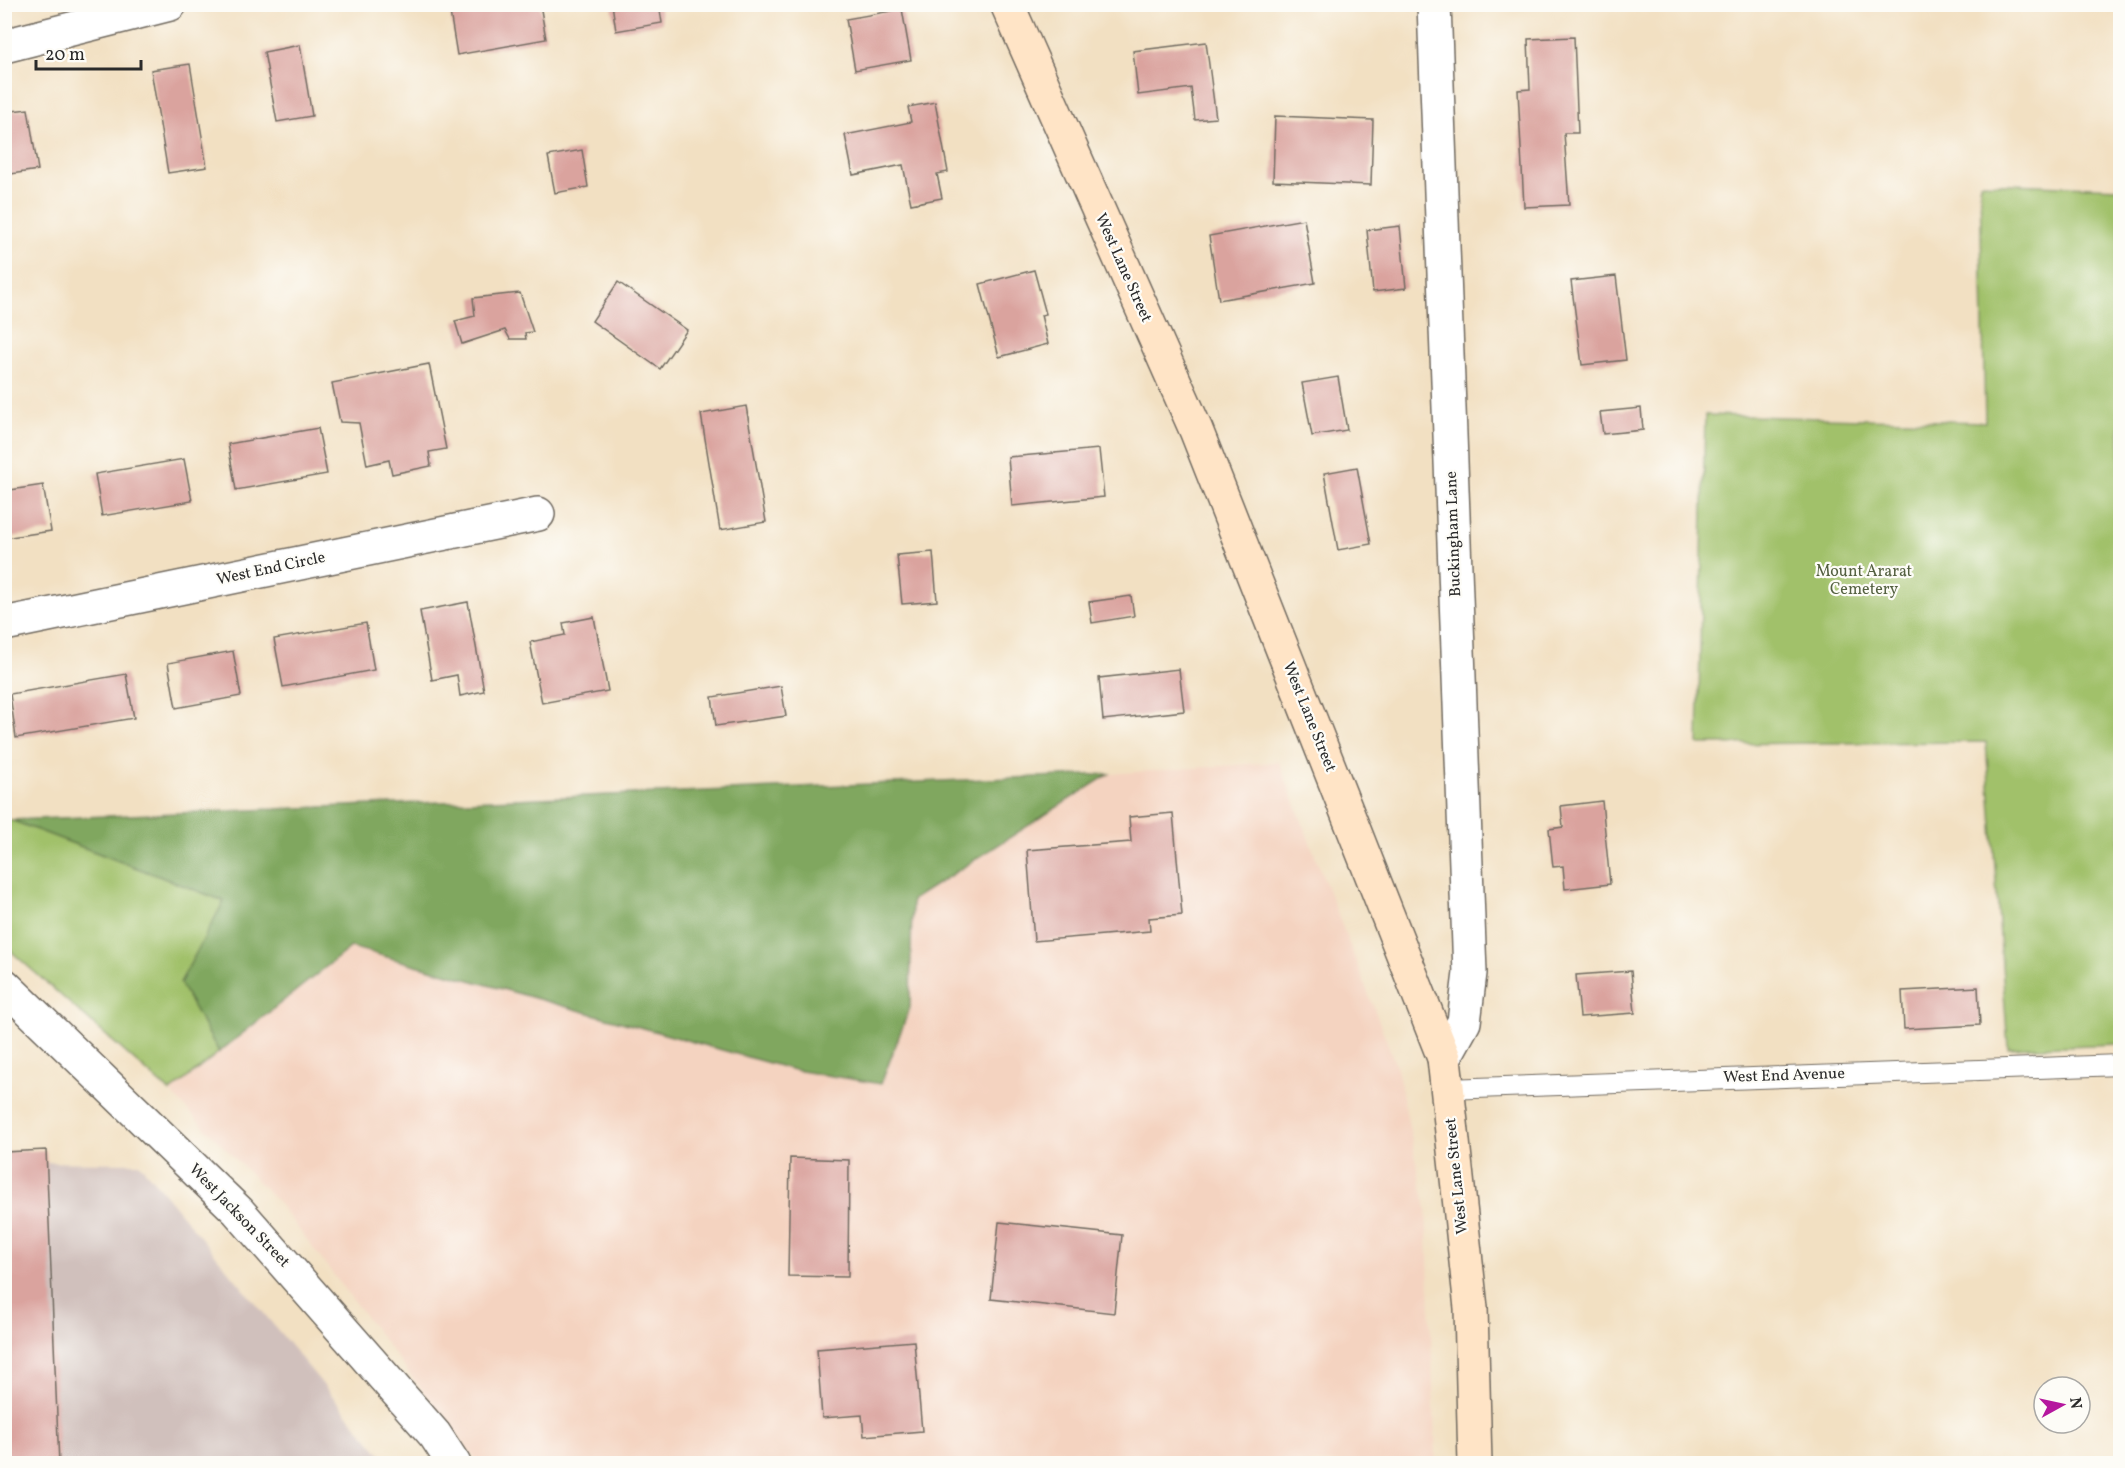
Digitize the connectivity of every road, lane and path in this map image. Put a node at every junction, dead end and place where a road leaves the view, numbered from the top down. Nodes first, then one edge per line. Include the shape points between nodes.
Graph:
1 (170, 4) edge
2 (1006, 4) edge
3 (1434, 4) edge
4 (4, 46) edge
5 (538, 514) dead end
6 (4, 624) edge
7 (4, 986) edge
8 (2121, 1065) edge
9 (1445, 1073) junction
10 (454, 1464) edge
11 (1475, 1464) edge

1 - 4 street
2 - 9 street, West Lane Street via 1196,430
3 - 9 street, Buckingham Lane via 1470,973 1464,1022
5 - 6 street, West End Circle
7 - 10 street, West Jackson Street via 238,1211 435,1435
8 - 9 lane, West End Avenue
9 - 11 street, West Lane Street via 1471,1308

